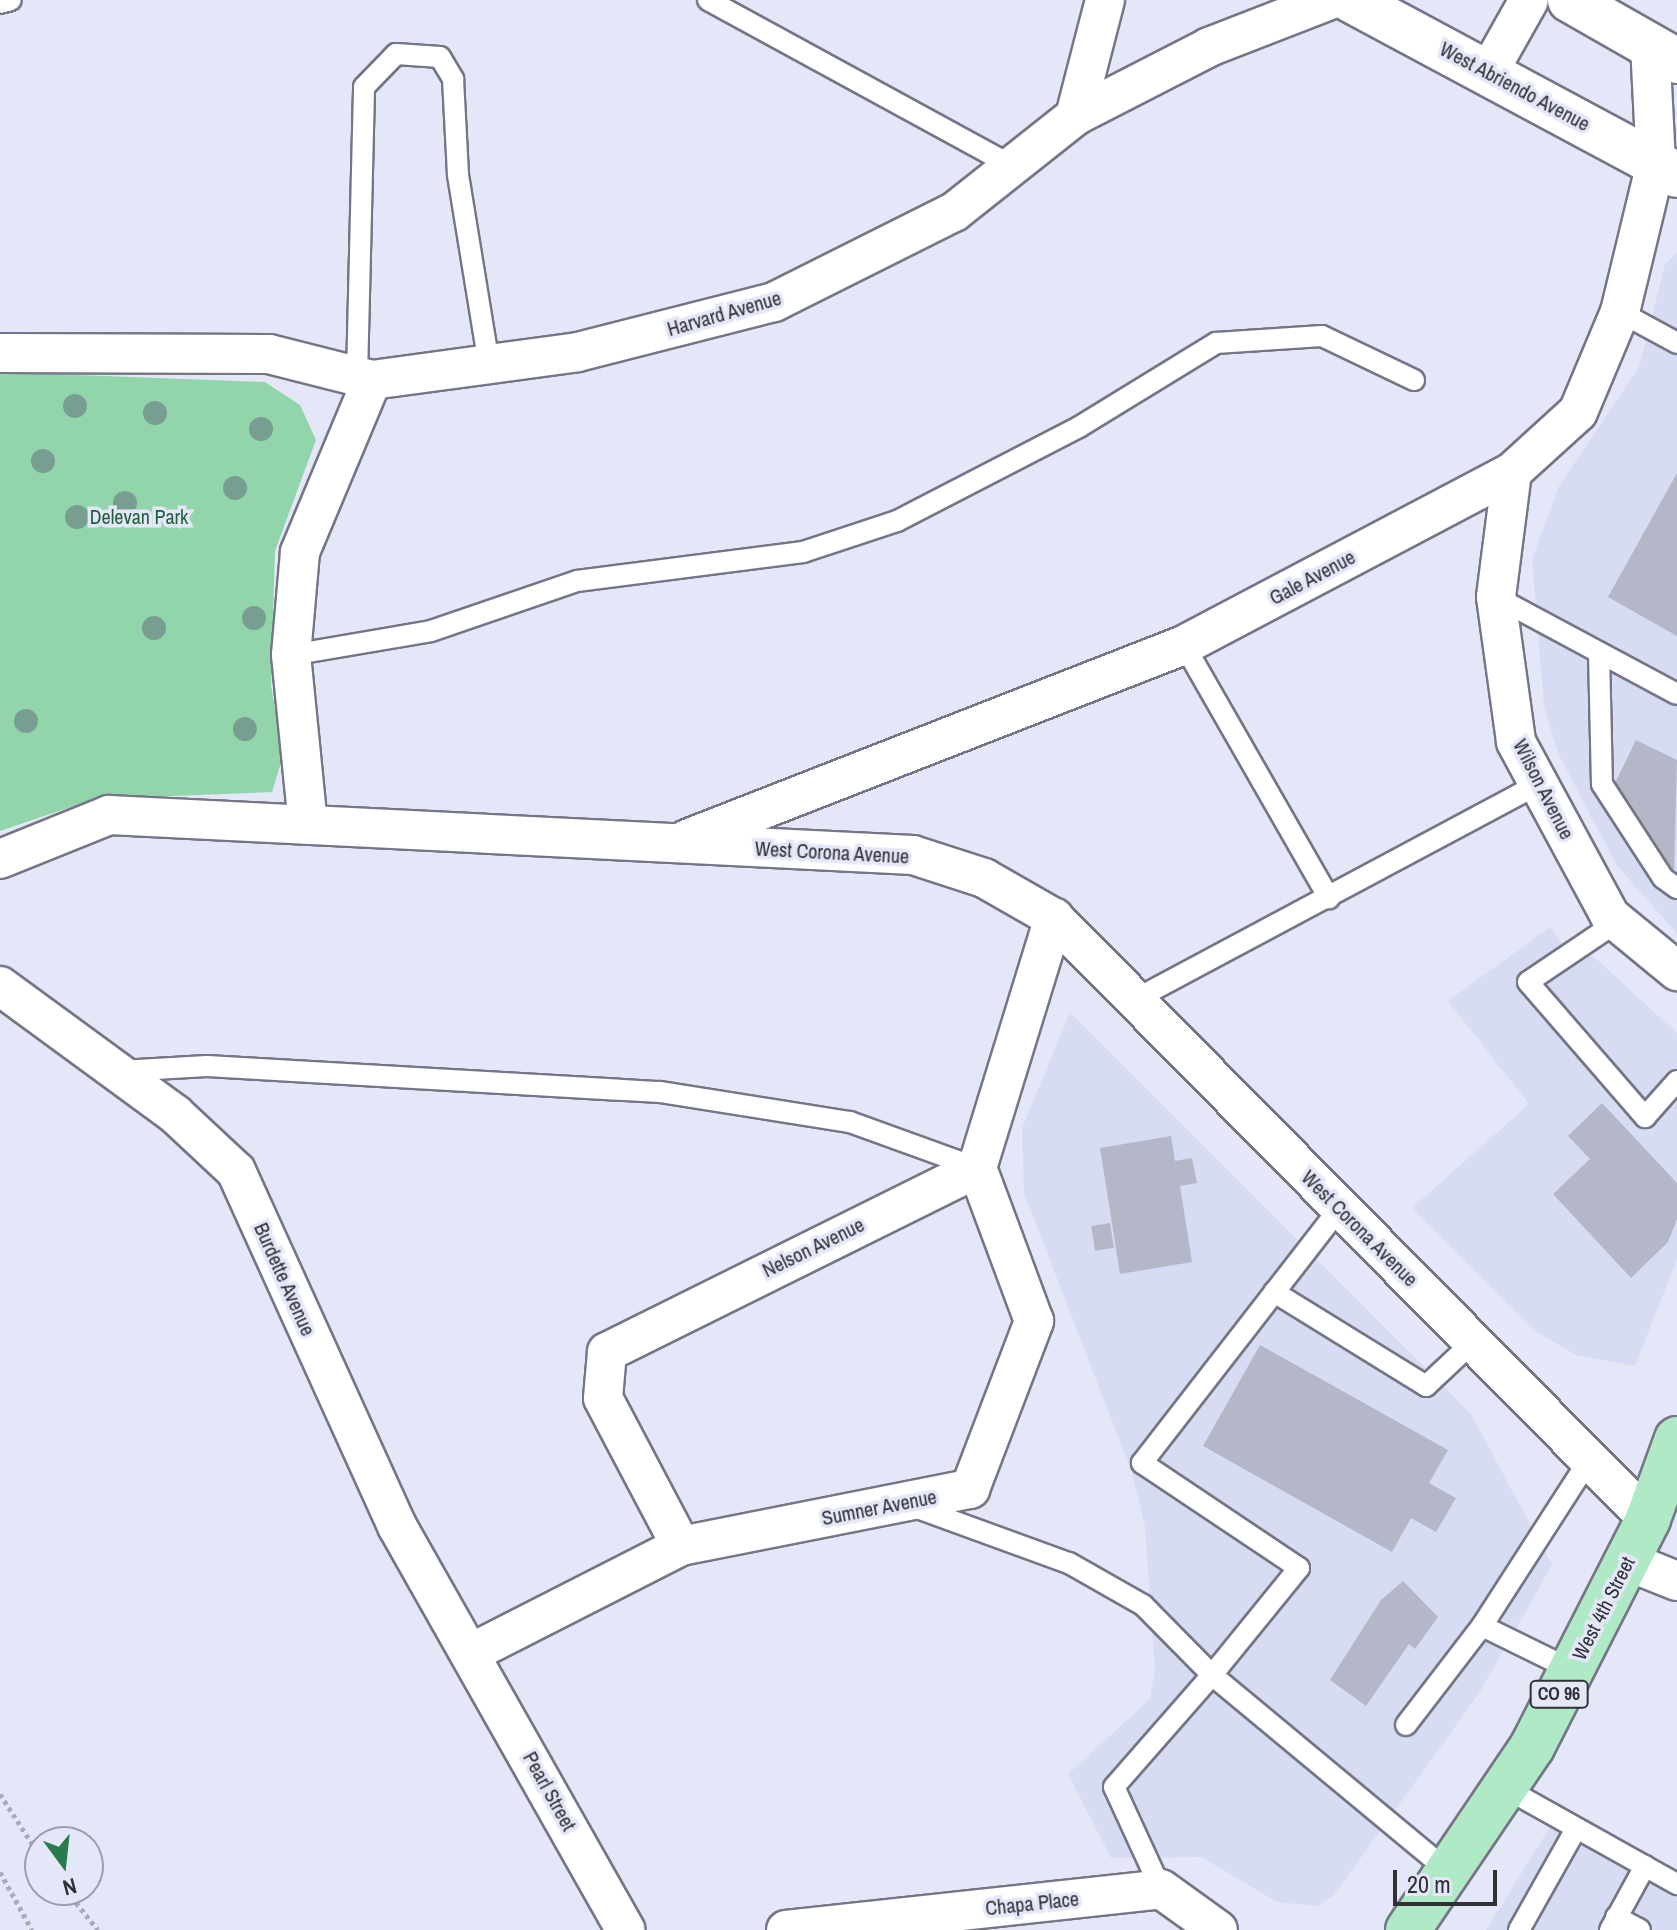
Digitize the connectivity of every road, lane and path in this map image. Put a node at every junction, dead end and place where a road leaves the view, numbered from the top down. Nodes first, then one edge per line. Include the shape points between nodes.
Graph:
1 (11, 0) edge
2 (708, 0) edge
3 (1105, 0) edge
4 (1330, 0) edge
5 (1351, 0) edge
6 (1529, 0) edge
7 (1570, 0) edge
8 (0, 3) edge
9 (1664, 53) edge
10 (1489, 71) junction
11 (1075, 116) junction
12 (1012, 166) junction
13 (1666, 169) edge
14 (1620, 312) junction
15 (1677, 343) edge
16 (0, 353) edge
17 (489, 364) junction
18 (364, 378) junction
19 (1414, 380) dead end
20 (1512, 472) junction
21 (1496, 597) junction
22 (1184, 645) junction
23 (1599, 653) junction
24 (291, 655) junction
25 (1677, 694) edge
26 (1539, 784) junction
27 (308, 825) junction
28 (672, 845) junction
29 (0, 859) edge
30 (1677, 888) edge
31 (1329, 898) junction
32 (1054, 918) junction
33 (1617, 922) junction
34 (1677, 971) edge
35 (0, 986) edge
36 (1134, 1000) junction
37 (117, 1071) junction
38 (1677, 1081) edge
39 (977, 1168) junction
40 (1340, 1208) junction
41 (1274, 1292) junction
42 (1473, 1342) junction
43 (1677, 1439) edge
44 (1589, 1460) junction
45 (902, 1503) junction
46 (1648, 1519) junction
47 (681, 1546) junction
48 (1627, 1561) junction
49 (1677, 1581) edge
50 (1482, 1626) junction
51 (473, 1652) junction
52 (1572, 1670) junction
53 (1212, 1675) junction
54 (1406, 1725) dead end
55 (1505, 1788) junction
56 (0, 1794) edge
57 (1576, 1829) junction
58 (24, 1831) edge
59 (1645, 1866) junction
60 (1448, 1871) junction
61 (0, 1872) edge
62 (1677, 1884) edge
63 (1161, 1889) junction
64 (79, 1906) edge
65 (1613, 1923) edge
66 (32, 1930) edge
67 (98, 1930) edge
68 (626, 1930) edge
69 (786, 1930) edge
70 (1218, 1930) edge
71 (1408, 1930) edge
72 (1519, 1930) edge
73 (1640, 1930) edge

1 - 8 lane
2 - 12 lane
3 - 11 street
4 - 11 street, Harvard Avenue via 1209,47
5 - 10 main road, West Abriendo Avenue
6 - 10 street
7 - 9 main road
9 - 13 street, Gale Avenue
10 - 13 main road, West Abriendo Avenue
11 - 12 street, Harvard Avenue
12 - 17 street, Harvard Avenue via 954,212 774,302 578,352
13 - 14 street, Gale Avenue
14 - 15 lane
14 - 20 street, Gale Avenue via 1578,412
16 - 18 street, Harvard Avenue via 269,354
17 - 18 street, Harvard Avenue
17 - 18 lane via 471,220 458,175 453,79 440,57 396,54 364,87
18 - 24 street via 300,552
19 - 24 lane via 1322,336 1216,343 1079,427 897,521 803,552 577,581 431,631
20 - 21 street, Wilson Avenue
20 - 22 street, Gale Avenue
21 - 23 lane
21 - 26 street, Wilson Avenue via 1516,742
22 - 28 street, Gale Avenue
22 - 31 lane
23 - 25 lane
23 - 30 lane via 1602,784 1663,878
24 - 27 street
26 - 31 lane
26 - 33 street, Wilson Avenue
27 - 28 street, West Corona Avenue
27 - 29 street, West Corona Avenue via 109,815
28 - 32 street, West Corona Avenue via 913,855 984,878
31 - 36 lane
32 - 36 street, West Corona Avenue
32 - 39 street
33 - 34 street, Wilson Avenue
33 - 38 lane via 1528,982 1645,1117
35 - 37 street, Burdette Avenue
36 - 40 street, West Corona Avenue
37 - 39 lane via 207,1066 660,1092 850,1122
37 - 51 street, Burdette Avenue via 236,1171 397,1526
39 - 45 street, Sumner Avenue via 1034,1321 970,1489
39 - 47 street, Nelson Avenue via 607,1352 603,1398
40 - 41 lane
40 - 42 street, West Corona Avenue
41 - 42 lane via 1426,1386
41 - 53 lane via 1142,1463 1299,1568
42 - 44 street, West Corona Avenue
43 - 46 main road, West 4th Street / CO 96
44 - 46 street, West Corona Avenue
44 - 50 lane
45 - 47 street, Sumner Avenue
45 - 53 lane via 1069,1563 1143,1605
46 - 48 main road, West 4th Street / CO 96
47 - 51 street, Sumner Avenue
48 - 49 street
48 - 52 main road, West 4th Street / CO 96
50 - 52 lane
50 - 54 lane
51 - 68 street, Pearl Street
52 - 55 main road, West 4th Street / CO 96
53 - 60 lane
53 - 63 lane via 1114,1787
55 - 57 lane
55 - 60 main road, West 4th Street / CO 96
56 - 58 path
57 - 59 lane
57 - 72 lane
59 - 62 lane
59 - 65 lane
60 - 71 main road, West 4th Street / CO 96
61 - 66 path
63 - 69 street, Chapa Place
63 - 70 street
64 - 67 path
65 - 73 lane

